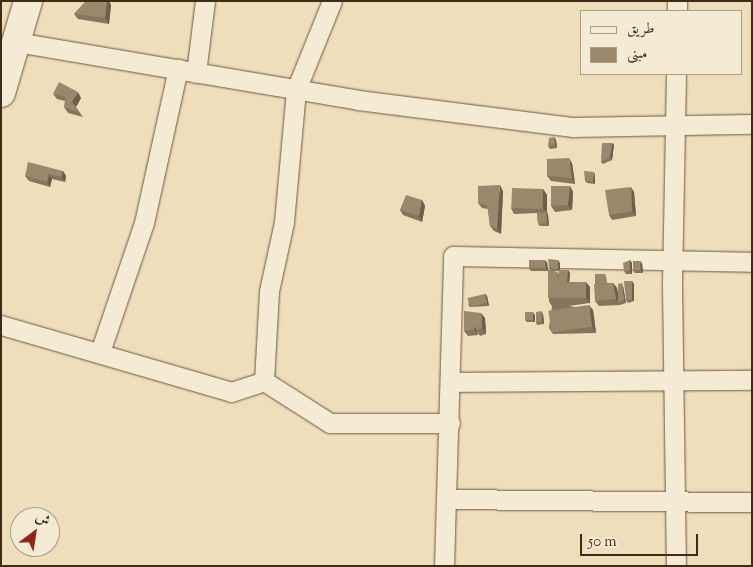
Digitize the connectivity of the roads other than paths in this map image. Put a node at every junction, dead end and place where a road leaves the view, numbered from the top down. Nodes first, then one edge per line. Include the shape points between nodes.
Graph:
1 (28, 1) edge
2 (205, 1) edge
3 (332, 1) edge
4 (16, 42) junction
5 (187, 71) junction
6 (676, 75) edge
7 (296, 90) junction
8 (1, 92) edge
9 (675, 124) junction
10 (752, 124) edge
11 (672, 262) junction
12 (752, 262) edge
13 (1, 325) edge
14 (100, 352) junction
15 (264, 380) junction
16 (673, 380) junction
17 (752, 380) edge
18 (450, 382) junction
19 (450, 423) junction
20 (448, 499) junction
21 (675, 502) junction
22 (752, 502) edge
23 (444, 566) edge
24 (676, 566) edge

1 - 4 main road
2 - 5 street
3 - 7 street
4 - 5 street
4 - 8 main road
5 - 7 street
5 - 14 street via 144,223
6 - 9 street
7 - 9 street via 573,127
7 - 15 street via 284,222 270,290
9 - 10 street
9 - 11 street
11 - 12 street
11 - 16 street
11 - 18 street via 453,256
13 - 14 street
14 - 15 street via 231,392
15 - 19 street via 330,423
16 - 17 street
16 - 18 street
16 - 21 street
18 - 19 street
19 - 20 street
20 - 21 street
20 - 23 street
21 - 22 street
21 - 24 street

